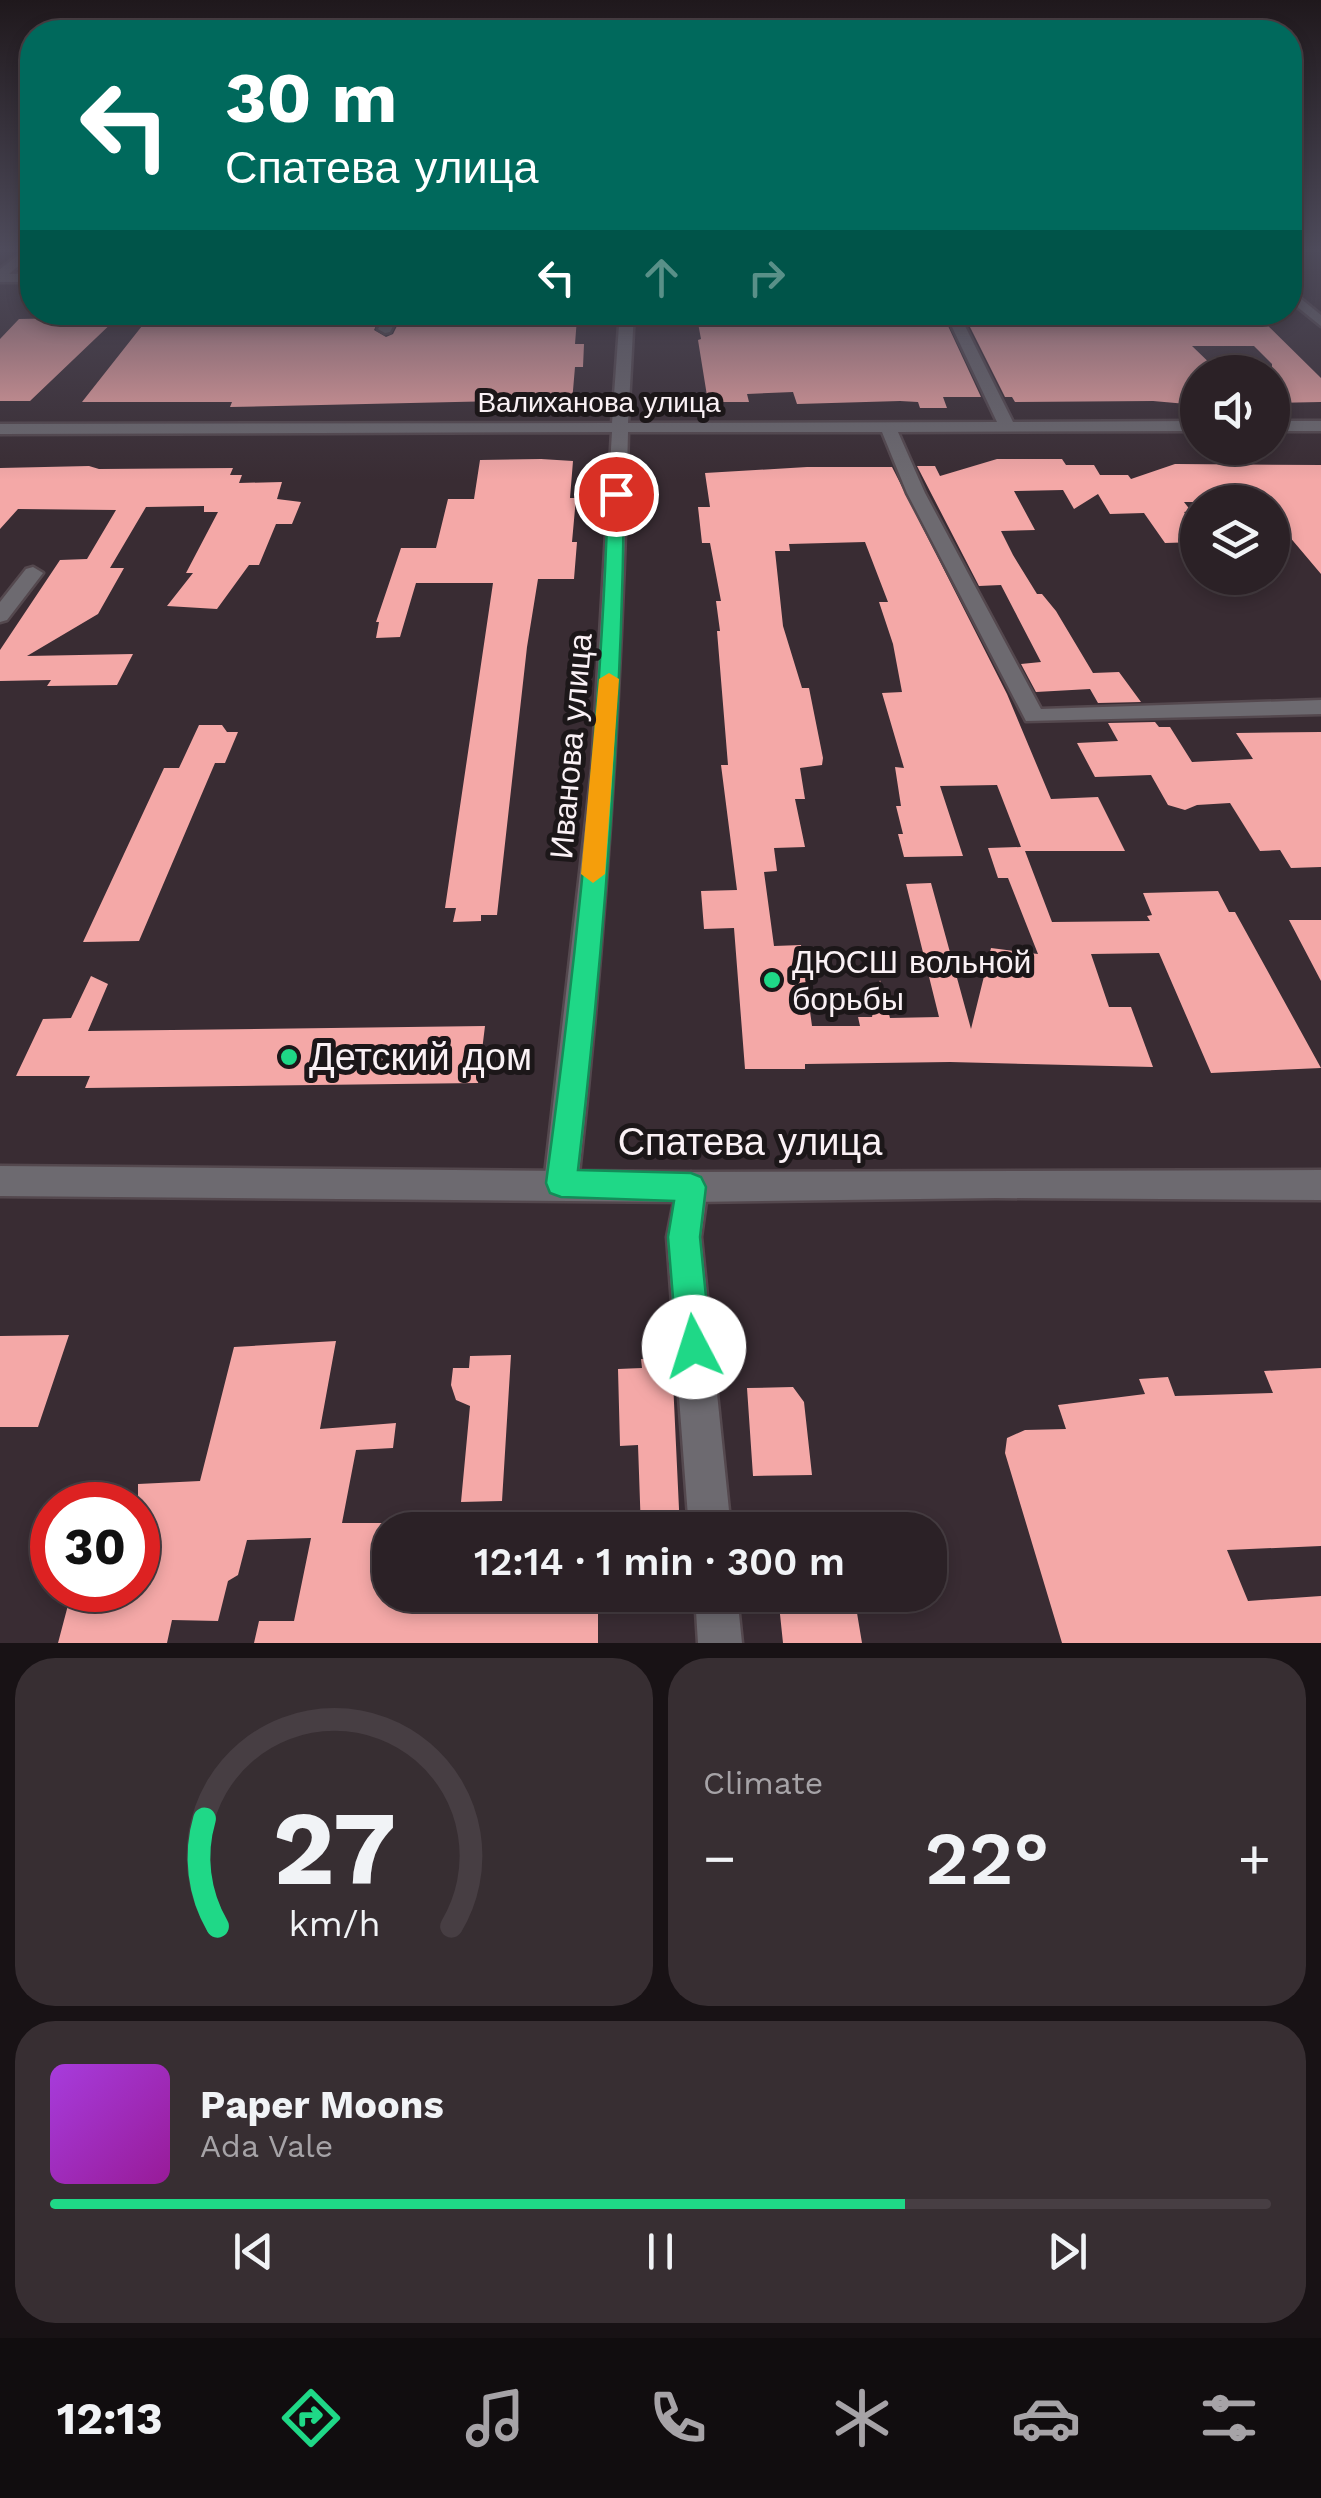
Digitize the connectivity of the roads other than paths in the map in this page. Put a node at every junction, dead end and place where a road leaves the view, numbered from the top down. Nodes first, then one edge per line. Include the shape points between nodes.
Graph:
1 (626, 327) edge
2 (958, 327) edge
3 (618, 426) junction
4 (888, 426) junction
5 (1007, 426) junction
6 (1180, 426) edge
7 (1290, 426) edge
8 (1321, 426) edge
9 (0, 429) edge
10 (33, 573) dead end
11 (0, 616) edge
12 (1321, 707) edge
13 (0, 1181) edge
14 (561, 1183) junction
15 (1321, 1185) edge
16 (691, 1187) junction
17 (708, 1512) edge
18 (717, 1612) edge
19 (720, 1643) edge

1 - 3 street, Иванова улица
2 - 5 street
3 - 4 street, Валиханова улица
3 - 9 street, Валиханова улица
3 - 14 street, Иванова улица via 613,632
4 - 5 street, Валиханова улица
4 - 12 street via 916,493 1034,716
5 - 6 street, Валиханова улица
7 - 8 street
10 - 11 street
13 - 14 street, Спатева улица
14 - 16 street, Спатева улица
15 - 16 street, Спатева улица
16 - 17 street via 684,1237
18 - 19 street

